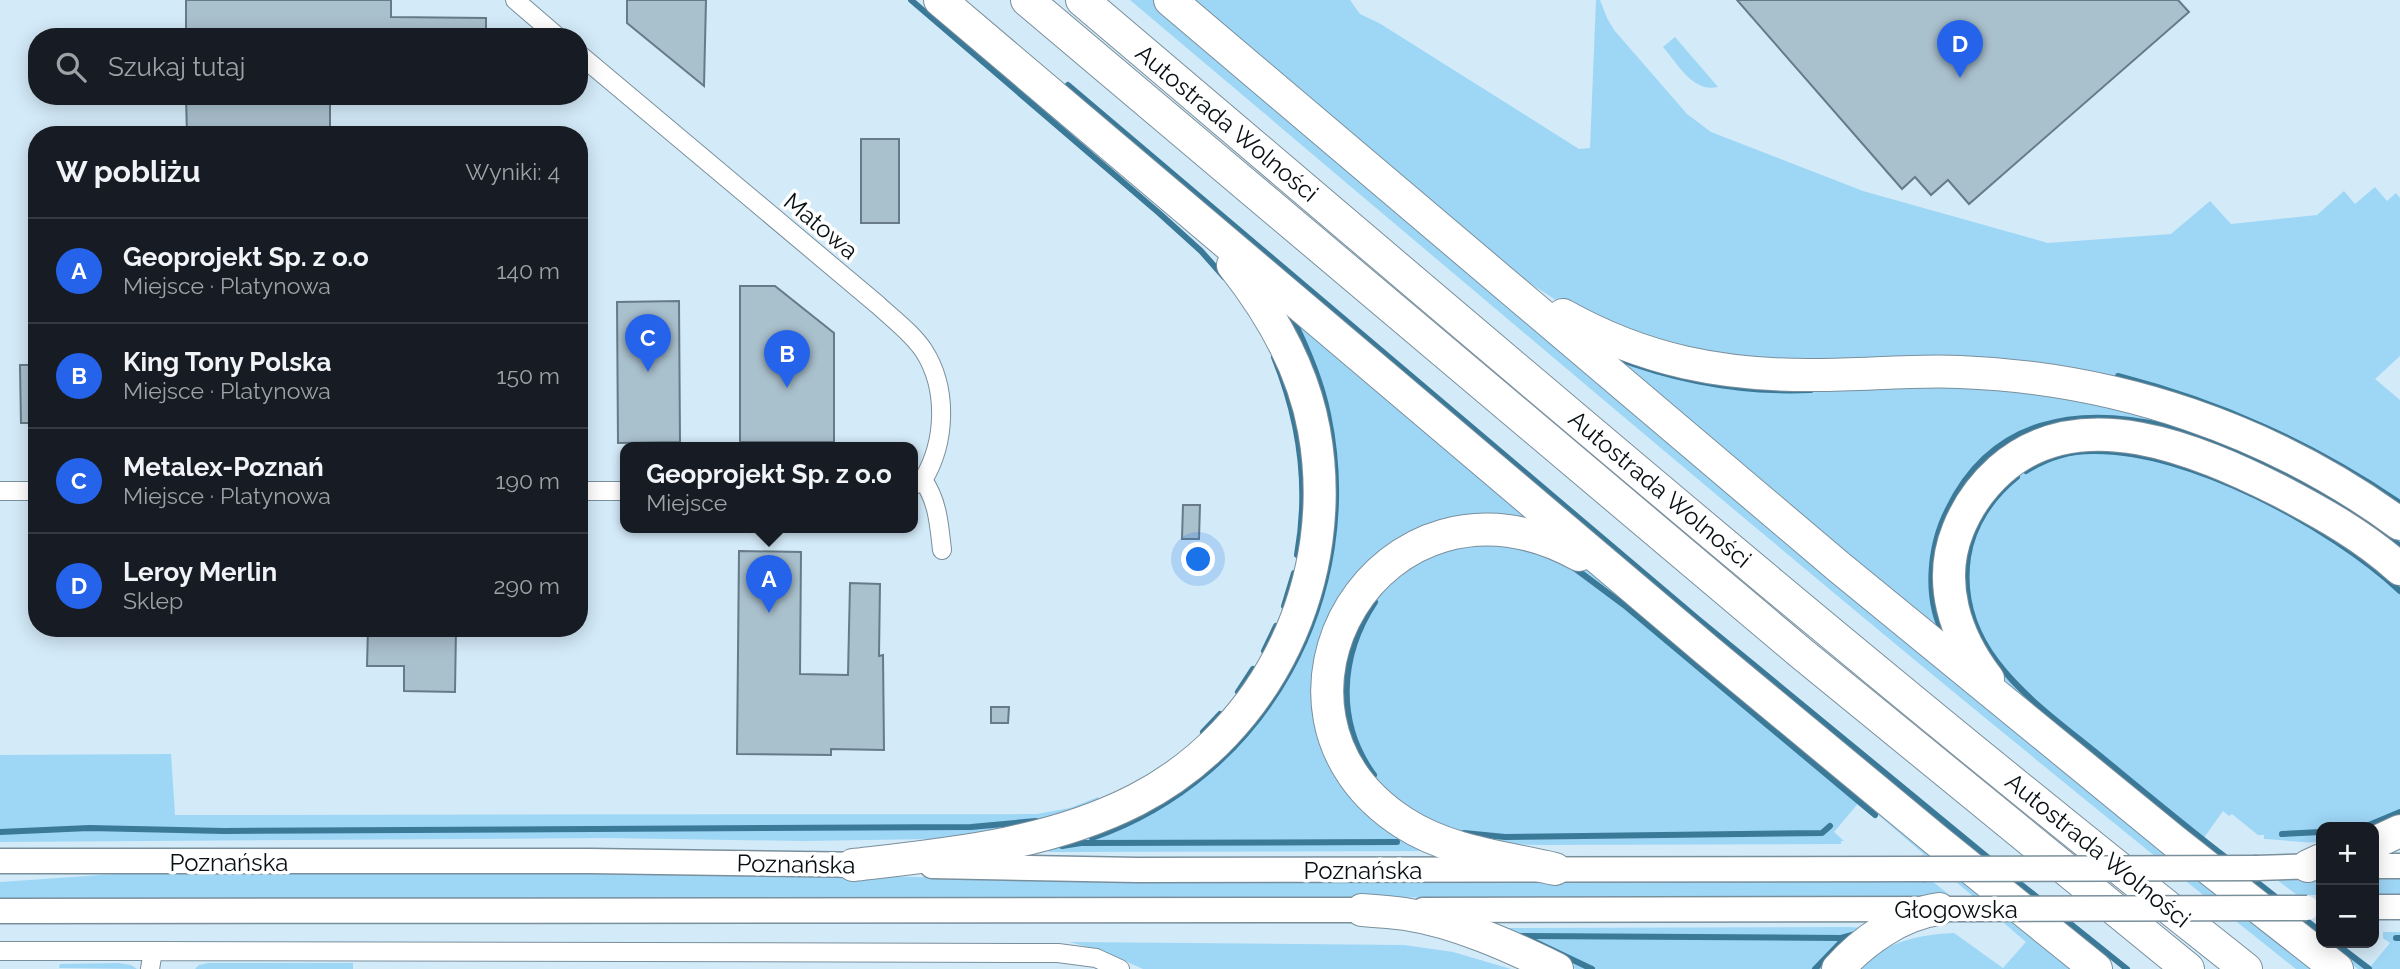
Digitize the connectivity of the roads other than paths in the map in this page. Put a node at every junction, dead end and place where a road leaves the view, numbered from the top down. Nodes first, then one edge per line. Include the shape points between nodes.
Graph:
1 (515, 0) edge
2 (940, 0) edge
3 (1027, 0) edge
4 (1082, 0) edge
5 (1170, 0) edge
6 (548, 28) edge
7 (588, 62) edge
8 (1184, 208) junction
9 (1498, 277) junction
10 (918, 483) edge
11 (0, 491) edge
12 (28, 491) edge
13 (588, 491) edge
14 (620, 491) edge
15 (2400, 524) edge
16 (942, 550) dead end
17 (2400, 569) edge
18 (1637, 591) junction
19 (2026, 721) junction
20 (2400, 831) edge
21 (2379, 841) edge
22 (0, 861) edge
23 (2316, 864) edge
24 (853, 865) junction
25 (2379, 866) edge
26 (2400, 866) edge
27 (1555, 869) junction
28 (1591, 870) joint
29 (2379, 907) edge
30 (2400, 907) edge
31 (2314, 908) edge
32 (1591, 909) joint
33 (1939, 909) junction
34 (1362, 910) junction
35 (0, 911) edge
36 (0, 951) edge
37 (152, 960) edge
38 (1120, 969) edge
39 (1557, 969) edge
40 (1838, 969) edge
41 (2096, 969) edge
42 (2188, 969) edge
43 (2246, 969) edge
44 (2337, 969) edge

1 - 6 street
2 - 8 highway
3 - 42 highway, Autostrada Wolności via 1801,653
4 - 43 highway, Autostrada Wolności via 1704,527
5 - 9 highway
7 - 10 street, Matowa via 923,349 938,382 941,414 935,455
8 - 18 highway
8 - 24 highway via 1268,313 1295,368 1314,428 1321,496 1318,530 1307,590 1283,652 1229,729 1187,768 1137,799 1042,836 959,853
9 - 15 highway via 1593,332 1684,364 1769,375 2000,374 2130,396 2207,420 2281,452
9 - 19 highway
10 - 16 street via 935,502
11 - 12 street
13 - 14 street
17 - 19 highway via 2310,507 2181,449 2107,435 2036,446 2007,463 1971,502 1955,537 1949,575 1960,633 1971,654 1999,694
18 - 27 highway via 1550,541 1506,531 1458,532 1420,543 1386,565 1350,607 1336,643 1328,688 1331,723 1343,759 1363,788 1404,823 1437,841
18 - 41 highway
19 - 44 highway
20 - 21 highway
22 - 24 main road, Poznańska
23 - 28 main road, Głogowska, bridge
24 - 27 main road, Poznańska
25 - 26 main road
27 - 28 main road, Poznańska
29 - 30 main road
31 - 33 main road, Głogowska, bridge
32 - 33 main road, Głogowska
32 - 34 main road, Poznańska
33 - 40 highway via 1889,928
34 - 35 main road, Poznańska
34 - 39 highway via 1406,914 1452,927
36 - 37 street
37 - 38 street via 1037,952 1084,956

